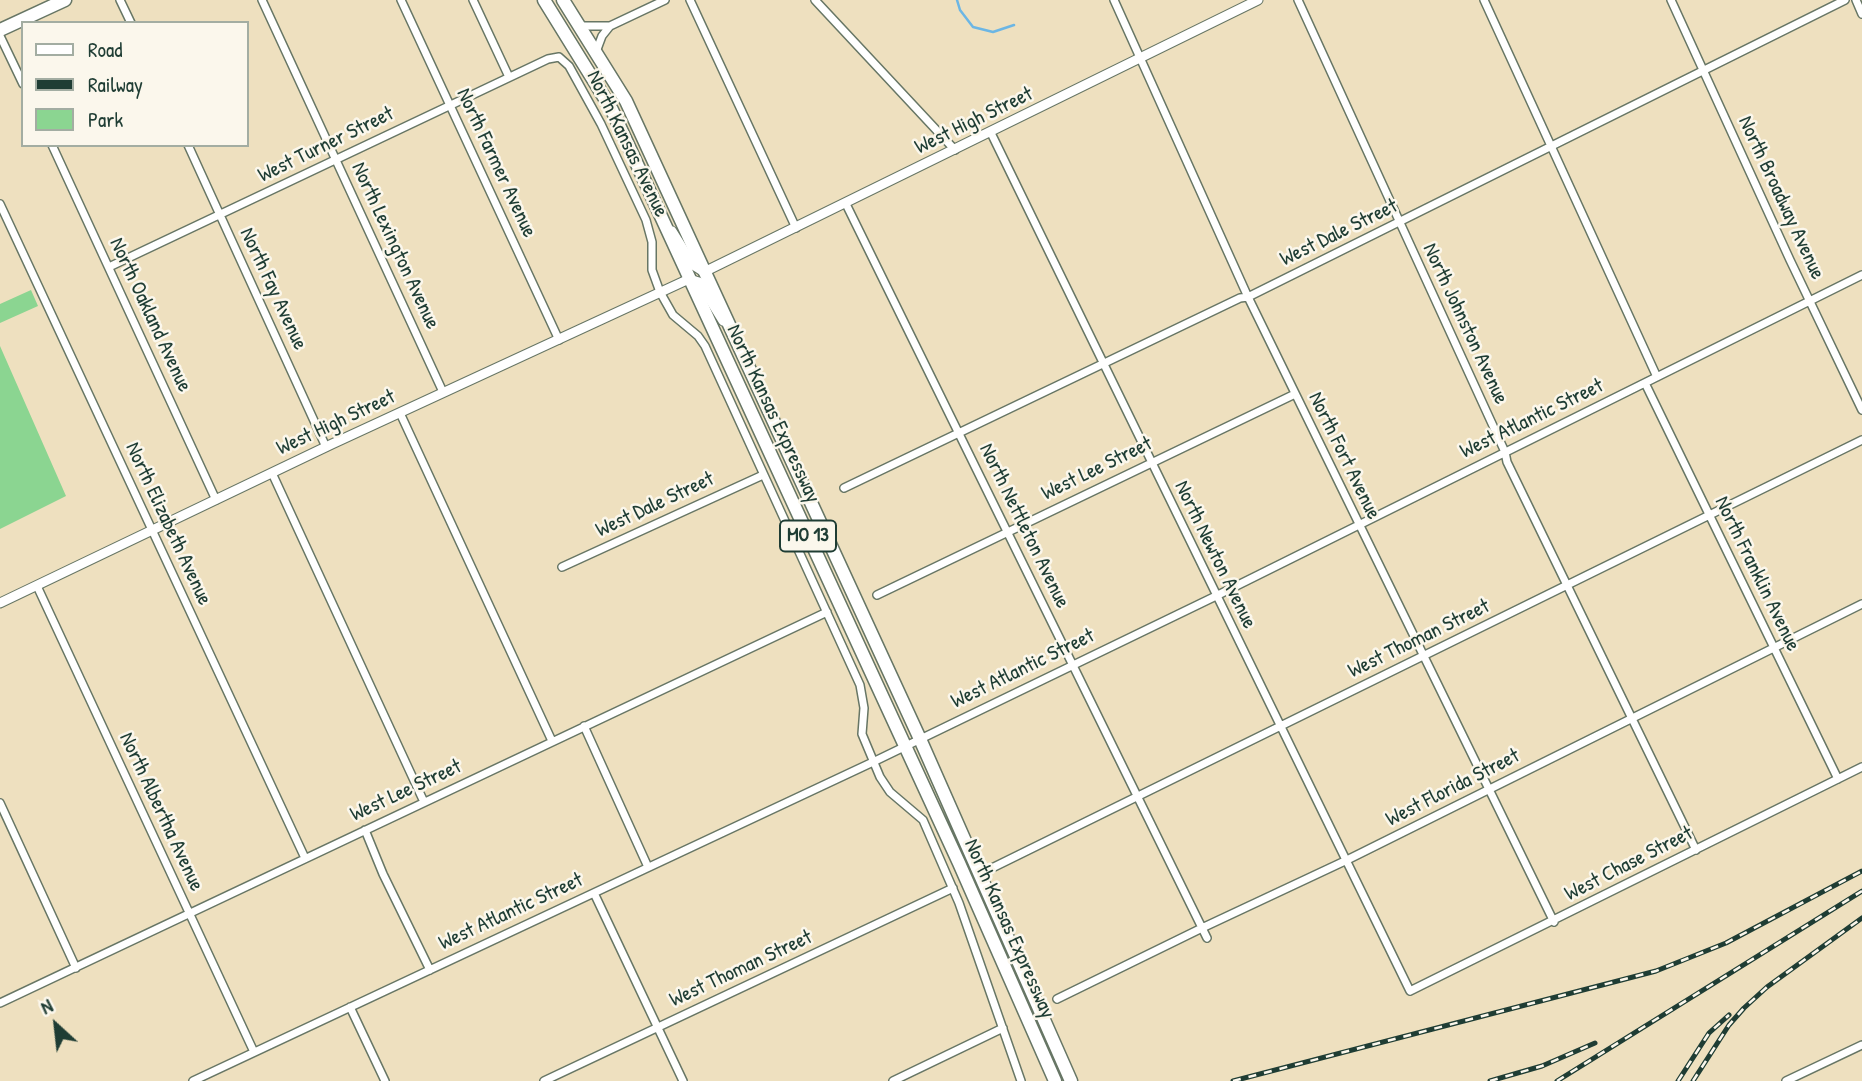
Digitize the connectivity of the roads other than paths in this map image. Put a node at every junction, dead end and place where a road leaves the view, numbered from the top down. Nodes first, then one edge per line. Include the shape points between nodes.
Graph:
1 (65, 0) edge
2 (120, 0) edge
3 (262, 0) edge
4 (401, 0) edge
5 (472, 0) edge
6 (544, 0) edge
7 (563, 0) edge
8 (665, 0) edge
9 (690, 0) edge
10 (815, 0) edge
11 (1114, 0) edge
12 (1258, 0) edge
13 (1298, 0) edge
14 (1484, 0) edge
15 (1671, 0) edge
16 (1845, 0) edge
17 (1856, 0) edge
18 (1862, 14) edge
19 (130, 21) edge
20 (580, 26) junction
21 (610, 26) junction
22 (0, 30) edge
23 (0, 36) edge
24 (596, 52) junction
25 (559, 57) joint
26 (1141, 59) junction
27 (1703, 70) junction
28 (509, 77) junction
29 (21, 80) edge
30 (450, 105) junction
31 (991, 132) junction
32 (53, 147) edge
33 (189, 147) edge
34 (1552, 147) junction
35 (955, 150) junction
36 (335, 159) junction
37 (0, 204) edge
38 (846, 204) junction
39 (220, 215) junction
40 (660, 217) junction
41 (1400, 222) junction
42 (796, 228) junction
43 (109, 267) junction
44 (704, 272) junction
45 (1862, 275) edge
46 (689, 279) junction
47 (660, 292) junction
48 (1248, 297) junction
49 (1809, 300) junction
50 (733, 334) junction
51 (559, 340) junction
52 (1103, 364) junction
53 (1657, 377) junction
54 (1645, 383) junction
55 (443, 392) junction
56 (1295, 394) junction
57 (1862, 410) edge
58 (400, 413) junction
59 (960, 432) junction
60 (1862, 440) edge
61 (326, 447) junction
62 (1505, 453) junction
63 (1151, 462) junction
64 (272, 473) junction
65 (763, 475) junction
66 (844, 488) dead end
67 (216, 500) junction
68 (1709, 516) junction
69 (1357, 524) junction
70 (152, 530) junction
71 (1008, 531) junction
72 (562, 567) dead end
73 (37, 586) junction
74 (1567, 586) junction
75 (877, 595) dead end
76 (1216, 596) junction
77 (0, 603) edge
78 (1862, 604) edge
79 (827, 612) junction
80 (1773, 649) junction
81 (1422, 656) junction
82 (1072, 665) junction
83 (1631, 719) junction
84 (584, 726) junction
85 (1280, 727) junction
86 (920, 739) junction
87 (552, 741) junction
88 (905, 746) junction
89 (873, 762) junction
90 (1862, 767) edge
91 (1838, 779) junction
92 (1488, 789) junction
93 (1138, 796) junction
94 (424, 802) junction
95 (0, 803) edge
96 (2, 812) edge
97 (365, 830) junction
98 (1696, 850) junction
99 (305, 858) junction
100 (1347, 860) junction
101 (648, 866) junction
102 (992, 868) dead end
103 (953, 888) junction
104 (594, 893) junction
105 (188, 912) junction
106 (1554, 922) junction
107 (1202, 928) junction
108 (1207, 938) dead end
109 (76, 968) junction
110 (430, 970) junction
111 (1410, 991) joint
112 (1057, 999) dead end
113 (0, 1003) edge
114 (350, 1007) junction
115 (658, 1027) junction
116 (1003, 1028) junction
117 (1862, 1045) edge
118 (254, 1052) junction
119 (193, 1081) edge
120 (384, 1081) edge
121 (544, 1081) edge
122 (683, 1081) edge
123 (893, 1081) edge
124 (1021, 1081) edge
125 (1055, 1081) edge
126 (1071, 1081) edge
127 (1786, 1081) edge

1 - 22 main road
2 - 19 street
3 - 36 street, North Lexington Avenue
4 - 30 street, North Farmer Avenue
5 - 28 street
6 - 40 main road, North Kansas Expressway / MO 13 via 612,110
7 - 20 main road, North Kansas Expressway / MO 13
8 - 21 street
9 - 42 street
10 - 35 street
11 - 26 street, North Fort Avenue
12 - 26 street, West High Street
13 - 41 street, North Johnston Avenue
14 - 34 street
15 - 27 street, North Broadway Avenue
16 - 27 street, West Dale Street
17 - 18 street
20 - 21 street
20 - 24 main road, North Kansas Expressway / MO 13
21 - 24 street
23 - 29 street
24 - 44 main road, North Kansas Expressway / MO 13 via 626,101
25 - 28 street, West Turner Street
25 - 47 street, North Kansas Avenue via 569,66 601,124 646,220 652,270
26 - 31 street, West High Street
26 - 48 street, North Fort Avenue
27 - 34 street, West Dale Street
27 - 49 street, North Broadway Avenue
28 - 30 street, West Turner Street
30 - 36 street, West Turner Street
30 - 51 street, North Farmer Avenue
31 - 35 street, West High Street
31 - 52 street, North Newton Avenue
32 - 43 street, North Oakland Avenue
33 - 39 street, North Fay Avenue
34 - 41 street, West Dale Street
34 - 53 street
35 - 38 street, West High Street
36 - 39 street, West Turner Street
36 - 55 street, North Lexington Avenue
37 - 70 street, North Elizabeth Avenue
38 - 42 street, West High Street
38 - 59 street, North Nettleton Avenue
39 - 43 street, West Turner Street
39 - 61 street, North Fay Avenue
40 - 44 street via 693,265
40 - 46 main road, North Kansas Expressway / MO 13
41 - 48 street, West Dale Street
41 - 62 street, North Johnston Avenue
42 - 44 street, West High Street
43 - 67 street, North Oakland Avenue
44 - 50 main road, North Kansas Expressway / MO 13
45 - 49 street, West Atlantic Street
46 - 47 street, West High Street
46 - 50 street via 699,282
46 - 88 main road, North Kansas Expressway / MO 13
47 - 51 street, West High Street
47 - 65 street, North Kansas Avenue via 673,315 705,346
48 - 52 street, West Dale Street
48 - 56 street, North Fort Avenue
49 - 53 street, West Atlantic Street
49 - 57 street, North Broadway Avenue
50 - 86 main road, North Kansas Expressway / MO 13
51 - 55 street, West High Street
52 - 59 street, West Dale Street
52 - 63 street, North Newton Avenue
53 - 54 street, West Atlantic Street
54 - 62 street, West Atlantic Street
54 - 68 street, North Franklin Avenue
55 - 58 street, West High Street
56 - 63 street, West Lee Street
56 - 69 street, North Fort Avenue
58 - 61 street, West High Street
58 - 87 street
59 - 66 street, West Dale Street
59 - 71 street, North Nettleton Avenue
60 - 68 street, West Thoman Street
61 - 64 street, West High Street
62 - 69 street, West Atlantic Street
62 - 74 street, North Johnston Avenue
63 - 71 street, West Lee Street
63 - 76 street, North Newton Avenue
64 - 67 street, West High Street
64 - 94 street
65 - 72 street, West Dale Street
65 - 79 street, North Kansas Avenue
67 - 70 street, West High Street
68 - 74 street, West Thoman Street
68 - 80 street, North Franklin Avenue
69 - 76 street, West Atlantic Street
69 - 81 street, North Fort Avenue
70 - 73 street, West High Street
70 - 99 street, North Elizabeth Avenue
71 - 75 street, West Lee Street
71 - 82 street, North Nettleton Avenue
73 - 77 street, West High Street
73 - 105 street, North Albertha Avenue
74 - 81 street, West Thoman Street
74 - 83 street, North Johnston Avenue
76 - 82 street, West Atlantic Street
76 - 85 street, North Newton Avenue
78 - 80 street, West Florida Street
79 - 84 street, West Lee Street
79 - 89 street, North Kansas Avenue via 860,685 862,734
80 - 83 street, West Florida Street
80 - 91 street, North Franklin Avenue
81 - 85 street, West Thoman Street
81 - 92 street, North Fort Avenue
82 - 86 street, West Atlantic Street
82 - 93 street, North Nettleton Avenue
83 - 92 street, West Florida Street
83 - 98 street, North Johnston Avenue
84 - 87 street, West Lee Street
84 - 101 street
85 - 93 street, West Thoman Street
85 - 100 street, North Newton Avenue
86 - 88 street, West Atlantic Street
86 - 126 main road, North Kansas Expressway / MO 13
87 - 94 street, West Lee Street
88 - 89 street, West Atlantic Street
88 - 125 main road, North Kansas Expressway / MO 13
89 - 101 street, West Atlantic Street
89 - 103 street, North Kansas Avenue via 890,792 923,820
90 - 91 street, West Chase Street
91 - 98 street, West Chase Street
92 - 100 street, West Florida Street
92 - 106 street, North Fort Avenue
93 - 102 street, West Thoman Street
93 - 107 street, North Nettleton Avenue
94 - 97 street, West Lee Street
95 - 96 street
96 - 109 street
97 - 99 street, West Lee Street
97 - 110 street
98 - 106 street, West Chase Street
99 - 105 street, West Lee Street
100 - 107 street, West Florida Street
100 - 111 street, North Newton Avenue
101 - 104 street, West Atlantic Street
103 - 115 street, West Thoman Street
103 - 116 street, North Kansas Avenue
104 - 110 street, West Atlantic Street
104 - 115 street
105 - 109 street, West Lee Street
105 - 118 street, North Albertha Avenue
106 - 111 street, West Chase Street
107 - 108 street, North Nettleton Avenue
107 - 112 street, West Florida Street
109 - 113 street, West Lee Street
110 - 114 street, West Atlantic Street
114 - 118 street, West Atlantic Street
114 - 120 street
115 - 121 street, West Thoman Street
115 - 122 street
116 - 123 street
116 - 124 street, North Kansas Avenue
117 - 127 street
118 - 119 street, West Atlantic Street

